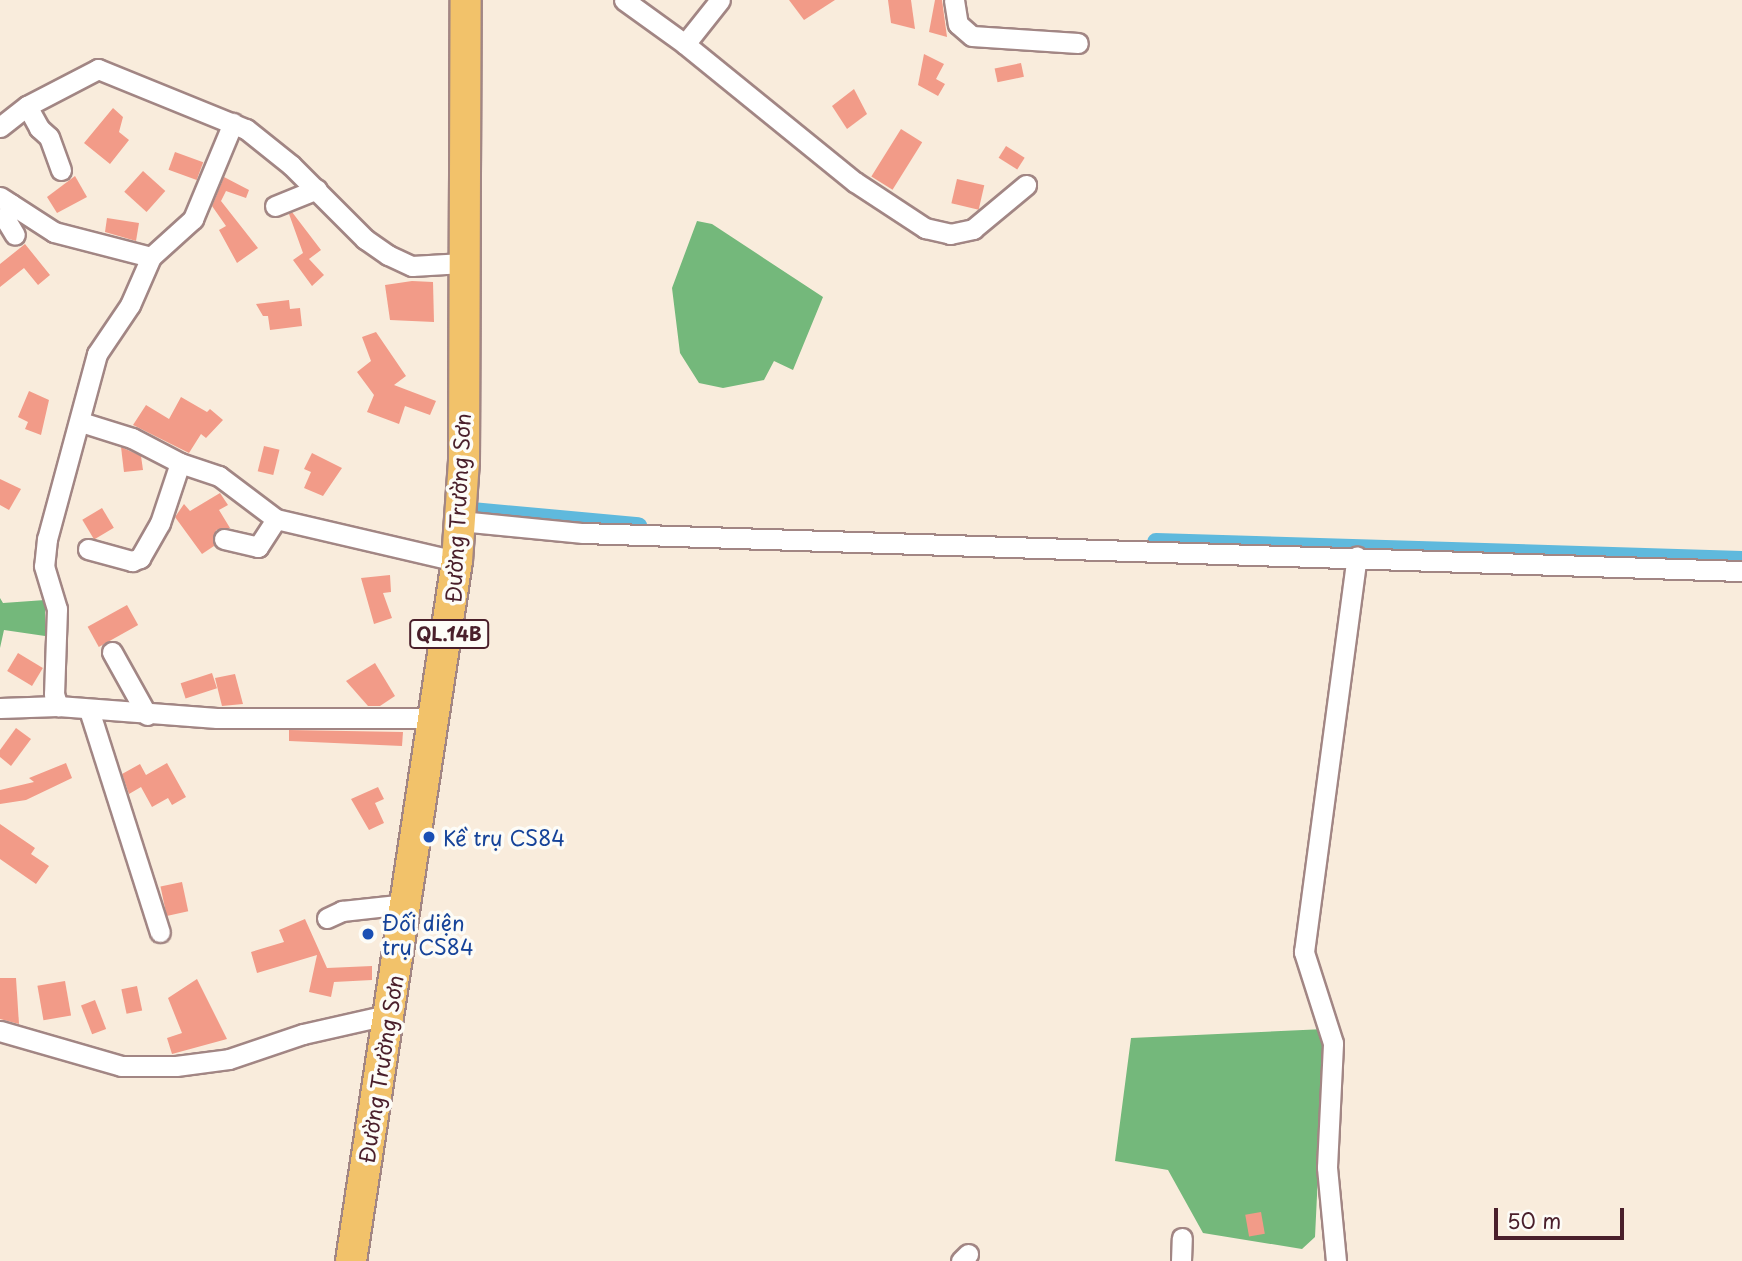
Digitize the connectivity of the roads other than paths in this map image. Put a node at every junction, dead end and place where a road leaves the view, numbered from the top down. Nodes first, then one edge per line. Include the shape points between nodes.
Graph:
1 (466, 0) edge
2 (624, 0) edge
3 (720, 0) edge
4 (954, 0) edge
5 (1078, 43) dead end
6 (685, 44) junction
7 (27, 106) junction
8 (233, 123) junction
9 (0, 127) edge
10 (61, 170) dead end
11 (1026, 185) dead end
12 (317, 189) junction
13 (5, 201) edge
14 (275, 206) dead end
15 (15, 235) dead end
16 (151, 257) junction
17 (463, 263) junction
18 (81, 422) junction
19 (180, 463) junction
20 (276, 519) junction
21 (460, 521) junction
22 (224, 539) dead end
23 (88, 549) dead end
24 (1357, 557) junction
25 (457, 561) junction
26 (1742, 571) edge
27 (112, 652) dead end
28 (58, 706) junction
29 (0, 708) edge
30 (89, 710) junction
31 (147, 715) junction
32 (436, 718) junction
33 (405, 904) junction
34 (327, 918) dead end
35 (160, 932) dead end
36 (387, 1015) junction
37 (0, 1031) edge
38 (1182, 1238) dead end
39 (351, 1261) edge
40 (1181, 1261) edge
41 (1336, 1261) edge

1 - 17 highway, Đường Trường Sơn / QL.14B
2 - 6 street
3 - 6 street
4 - 5 street via 958,23 972,36
6 - 11 street via 855,182 925,228 950,234 973,229
7 - 8 street via 98,69
7 - 9 street
7 - 10 street via 39,128 50,136
8 - 12 street
8 - 16 street via 193,219
12 - 14 street
12 - 17 street via 365,239 388,255 412,266
13 - 15 street via 6,220
13 - 16 street via 54,232
16 - 18 street via 130,305 97,354
17 - 21 highway, Đường Trường Sơn / QL.14B
18 - 19 street via 132,438
18 - 28 street via 47,539 44,566 57,609 54,694
19 - 20 street via 219,476
19 - 23 street via 160,523 140,558 132,561
20 - 22 street via 258,547
20 - 25 street
21 - 24 street via 583,533
21 - 25 highway, Đường Trường Sơn / QL.14B
24 - 26 street
24 - 41 street via 1304,952 1333,1043 1327,1167
25 - 32 highway, Đường Trường Sơn / QL.14B
27 - 31 street
28 - 29 street
28 - 30 street
30 - 31 street
30 - 35 street
31 - 32 street
32 - 33 highway, Đường Trường Sơn / QL.14B
33 - 34 street via 342,911
33 - 36 highway, Đường Trường Sơn / QL.14B
36 - 37 street via 303,1034 229,1059 176,1066 121,1066
36 - 39 highway, Đường Trường Sơn / QL.14B
38 - 40 street

